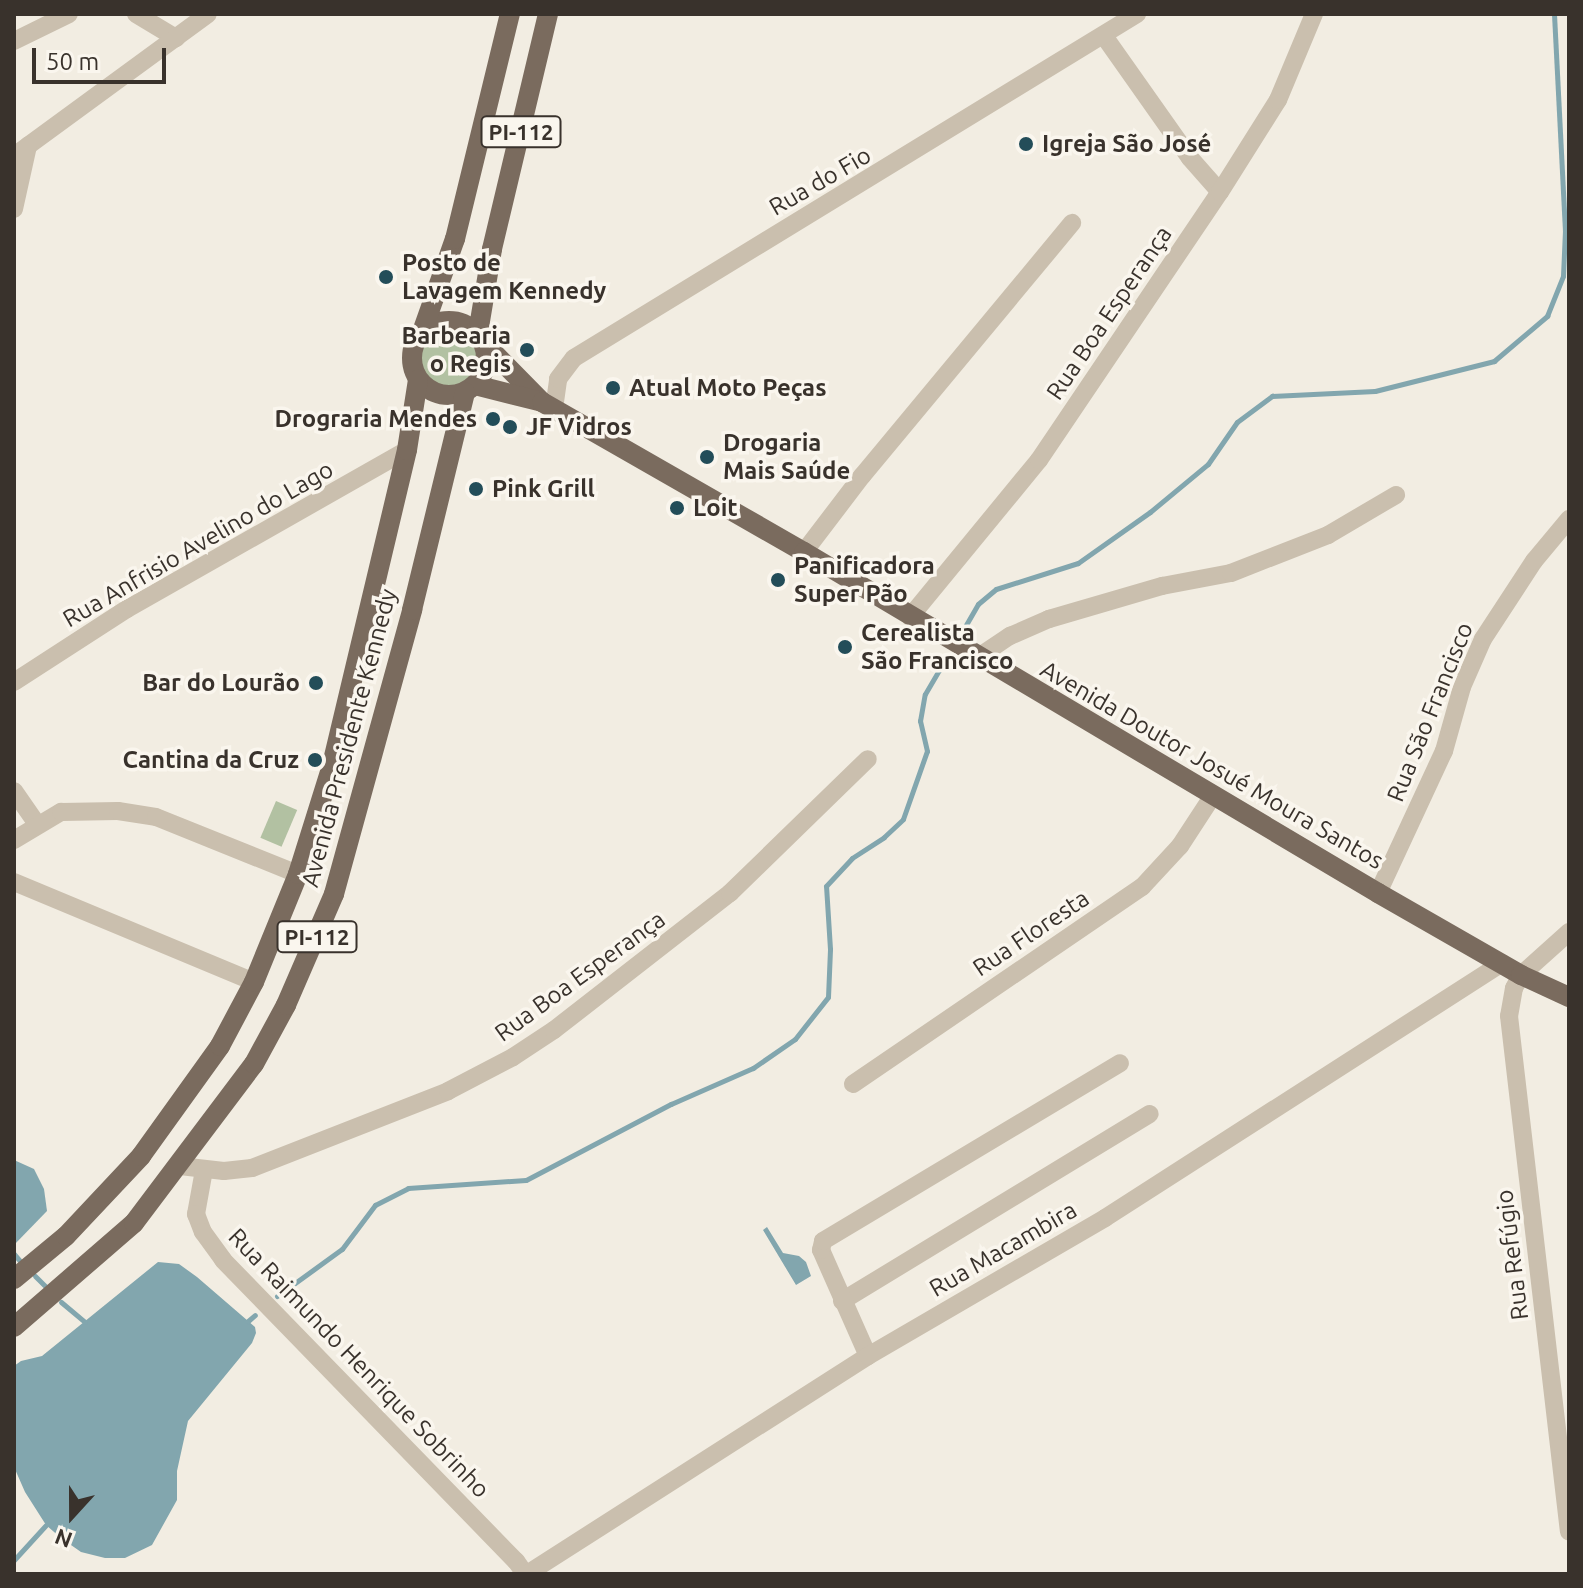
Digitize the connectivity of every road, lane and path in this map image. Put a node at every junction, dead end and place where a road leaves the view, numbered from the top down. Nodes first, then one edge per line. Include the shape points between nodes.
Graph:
1 (69, 14) edge
2 (136, 14) edge
3 (208, 14) edge
4 (510, 14) edge
5 (548, 14) edge
6 (1137, 14) edge
7 (1314, 14) edge
8 (1104, 36) junction
9 (176, 38) junction
10 (14, 41) edge
11 (21, 151) edge
12 (1220, 192) junction
13 (14, 209) edge
14 (1072, 223) dead end
15 (422, 332) junction
16 (481, 338) junction
17 (418, 380) junction
18 (470, 389) junction
19 (548, 406) junction
20 (407, 450) junction
21 (1396, 495) dead end
22 (1569, 519) edge
23 (804, 552) junction
24 (910, 617) junction
25 (977, 658) junction
26 (14, 682) edge
27 (868, 759) dead end
28 (14, 791) edge
29 (1212, 797) junction
30 (37, 824) junction
31 (14, 840) edge
32 (298, 874) junction
33 (14, 882) edge
34 (1378, 893) junction
35 (1569, 932) edge
36 (1502, 963) junction
37 (1521, 975) junction
38 (254, 982) junction
39 (1569, 997) edge
40 (1120, 1063) dead end
41 (853, 1084) dead end
42 (1150, 1114) dead end
43 (180, 1166) junction
44 (204, 1170) junction
45 (14, 1279) edge
46 (842, 1301) junction
47 (14, 1327) edge
48 (868, 1356) junction
49 (1569, 1532) edge
50 (526, 1574) edge

1 - 10 street
2 - 9 street
3 - 9 street
4 - 15 main road, Avenida Presidente Kennedy / PI-112 via 455,239
5 - 16 main road, Avenida Presidente Kennedy / PI-112 via 492,249
6 - 8 street, Rua do Fio
7 - 12 street, Rua Boa Esperança via 1278,100
8 - 12 street
8 - 19 street, Rua do Fio via 574,358 558,379
9 - 11 street
11 - 13 street
12 - 24 street, Rua Boa Esperança via 1039,460
14 - 23 street
15 - 16 main road via 453,320
15 - 17 main road, Avenida Presidente Kennedy / PI-112 via 411,355
16 - 18 main road, Avenida Presidente Kennedy / PI-112 via 486,366
16 - 19 main road
17 - 18 main road via 439,394
17 - 20 main road, Avenida Presidente Kennedy / PI-112
18 - 19 main road
18 - 43 main road, Avenida Presidente Kennedy / PI-112 via 334,894 254,1064
19 - 23 main road, Avenida Doutor Josué Moura Santos
20 - 26 street, Rua Anfrisio Avelino do Lago via 127,609
20 - 32 main road, Avenida Presidente Kennedy / PI-112 via 343,721
21 - 25 street via 1328,535 1231,573 1162,586 1049,619
22 - 34 street, Rua São Francisco via 1483,639 1462,687 1444,751
23 - 24 main road, Avenida Doutor Josué Moura Santos
24 - 25 main road, Avenida Doutor Josué Moura Santos
25 - 29 main road, Avenida Doutor Josué Moura Santos
27 - 44 street, Rua Boa Esperança via 730,893 513,1057 448,1091 252,1168
28 - 30 street
29 - 34 main road, Avenida Doutor Josué Moura Santos
29 - 41 street, Rua Floresta via 1180,846 1142,887
30 - 31 street
30 - 32 street via 73,810 156,817
32 - 38 main road, Avenida Presidente Kennedy / PI-112
33 - 38 street
34 - 36 main road, Avenida Doutor Josué Moura Santos
35 - 37 street
36 - 37 main road, Avenida Doutor Josué Moura Santos
36 - 48 street, Rua Macambira via 1105,1218
37 - 39 main road, Avenida Doutor Josué Moura Santos
37 - 49 street, Rua Refúgio via 1511,1001 1510,1031
38 - 45 main road, Avenida Presidente Kennedy / PI-112 via 220,1046 141,1156 66,1236
40 - 46 street via 827,1237 821,1250
42 - 46 street
43 - 44 street, Rua Boa Esperança
43 - 47 main road, Avenida Presidente Kennedy / PI-112 via 134,1223
44 - 50 street, Rua Raimundo Henrique Sobrinho via 196,1214 223,1260
46 - 48 street
48 - 50 street, Rua Macambira

